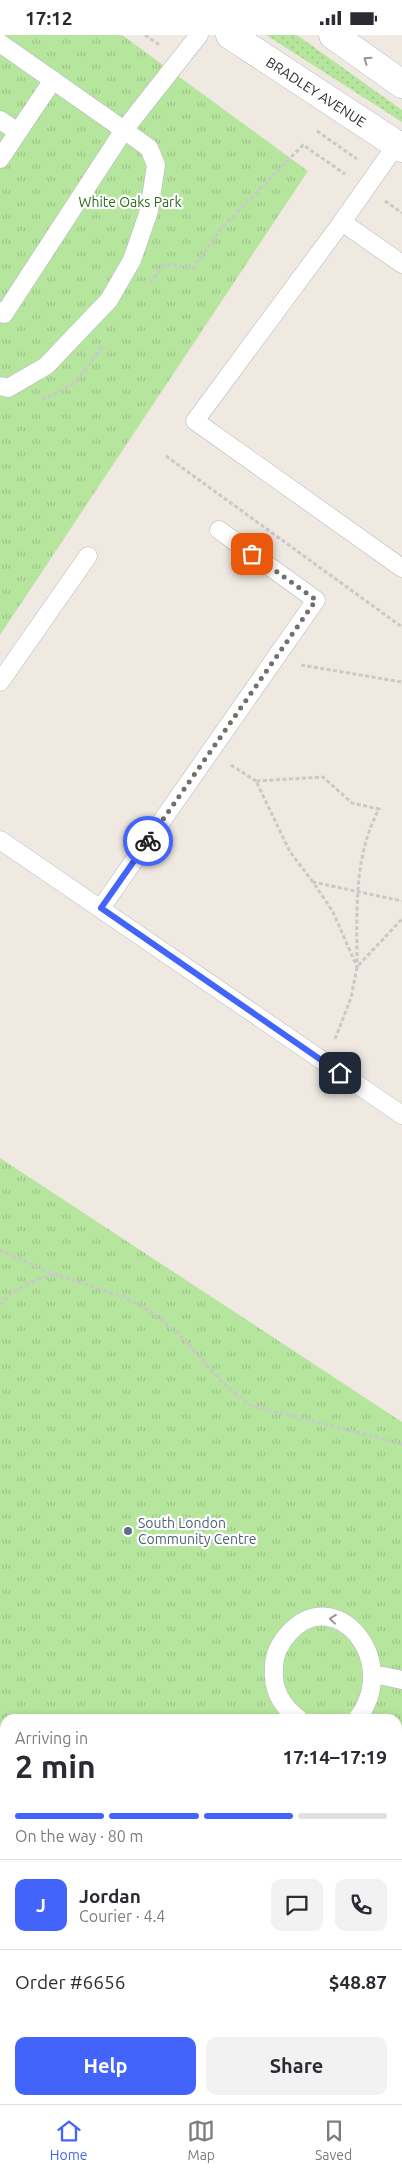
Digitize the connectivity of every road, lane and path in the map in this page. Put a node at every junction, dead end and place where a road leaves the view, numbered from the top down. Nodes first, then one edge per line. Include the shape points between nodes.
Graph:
1 (199, 35) edge
2 (230, 35) edge
3 (333, 35) edge
4 (0, 43) edge
5 (53, 80) junction
6 (402, 85) edge
7 (0, 120) edge
8 (124, 130) junction
9 (18, 132) junction
10 (399, 146) edge
11 (0, 159) edge
12 (367, 189) junction
13 (342, 222) junction
14 (402, 264) edge
15 (146, 288) dead end
16 (0, 311) edge
17 (105, 343) dead end
18 (0, 387) edge
19 (38, 402) dead end
20 (166, 456) dead end
21 (219, 530) dead end
22 (88, 556) dead end
23 (402, 568) edge
24 (402, 627) edge
25 (273, 661) junction
26 (0, 682) edge
27 (402, 682) edge
28 (0, 840) edge
29 (313, 883) junction
30 (357, 892) junction
31 (402, 901) edge
32 (101, 908) junction
33 (402, 919) edge
34 (357, 967) junction
35 (333, 1045) dead end
36 (402, 1115) edge
37 (0, 1250) edge
38 (59, 1275) junction
39 (0, 1305) edge
40 (402, 1444) edge
41 (383, 1676) junction
42 (402, 1680) edge
43 (293, 1714) edge
44 (362, 1714) edge

1 - 8 lane
2 - 10 main road, BRADLEY AVENUE
6 -> 3 main road
4 - 5 lane
5 - 8 lane
5 - 9 lane
7 - 9 lane
8 - 16 lane via 4,314
8 - 18 lane via 149,148 156,165 149,211 132,260 109,300 46,366 8,388
9 - 11 lane
10 - 12 lane
12 - 13 lane
12 - 15 path via 303,145 220,229 192,268 164,265
13 - 14 lane
13 - 23 lane via 195,421
17 - 19 path via 75,383
20 - 24 path
21 - 25 lane via 316,600
22 - 26 lane
25 - 27 path
25 - 32 lane
28 - 32 lane
29 - 30 path
29 - 30 path via 290,852 256,781 324,777 352,803 379,809 368,828
29 - 34 path via 333,911
30 - 31 path
30 - 34 path
32 - 36 lane
33 - 34 path
34 - 35 path via 351,997
37 - 38 path
38 - 39 path via 30,1281
38 - 40 path via 125,1297 154,1314 176,1331 222,1382 249,1405
41 - 42 lane
41 -> 43 lane via 381,1658 373,1641 361,1629 345,1620 328,1617 310,1620 293,1629 281,1643 274,1660 273,1678 278,1696
41 - 44 lane via 379,1693

